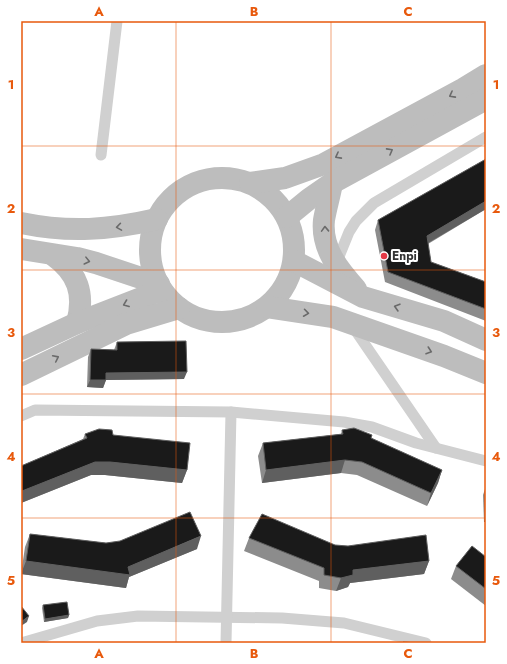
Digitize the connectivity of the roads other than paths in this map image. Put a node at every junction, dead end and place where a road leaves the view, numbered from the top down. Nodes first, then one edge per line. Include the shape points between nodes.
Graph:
1 (117, 21) edge
2 (486, 75) edge
3 (486, 99) edge
4 (486, 137) edge
5 (101, 155) dead end
6 (250, 183) junction
7 (332, 183) junction
8 (287, 217) junction
9 (157, 219) junction
10 (21, 223) edge
11 (21, 249) edge
12 (53, 255) junction
13 (294, 261) junction
14 (336, 264) junction
15 (161, 287) junction
16 (363, 297) junction
17 (267, 307) junction
18 (179, 308) junction
19 (77, 323) junction
20 (351, 323) junction
21 (486, 340) edge
22 (21, 349) edge
23 (486, 373) edge
24 (21, 375) edge
25 (231, 412) junction
26 (21, 416) edge
27 (436, 448) junction
28 (486, 461) edge
29 (227, 617) junction
30 (21, 643) edge
31 (226, 643) edge
32 (426, 643) edge

1 - 5 lane
2 -> 6 main road via 324,164 285,178
7 -> 3 main road
4 - 14 lane via 374,203 360,216 349,232
6 - 8 main road via 265,191
6 - 9 main road via 235,178 219,177 189,185 176,194
7 - 8 main road
14 -> 7 main road via 325,238 324,226
8 - 13 main road via 294,238
9 -> 10 main road via 108,229 84,230
9 - 15 main road via 151,239 151,259
11 - 12 main road
12 -> 15 main road via 96,263
12 - 19 main road via 64,263 78,284 81,297
13 - 16 main road
13 - 17 main road via 285,287
14 - 16 main road
15 - 18 main road
15 -> 19 main road
21 -> 16 main road via 444,321
17 - 18 main road via 254,316 239,321 223,322 208,321
17 -> 20 main road via 333,317
24 -> 18 main road via 126,324
19 - 22 main road
20 -> 23 main road
20 - 27 lane
25 - 26 lane via 35,410
25 - 27 lane via 344,422 372,427
25 - 29 lane
27 - 28 lane
29 - 30 lane via 138,616 98,621
29 - 31 lane
29 - 32 lane via 344,623

